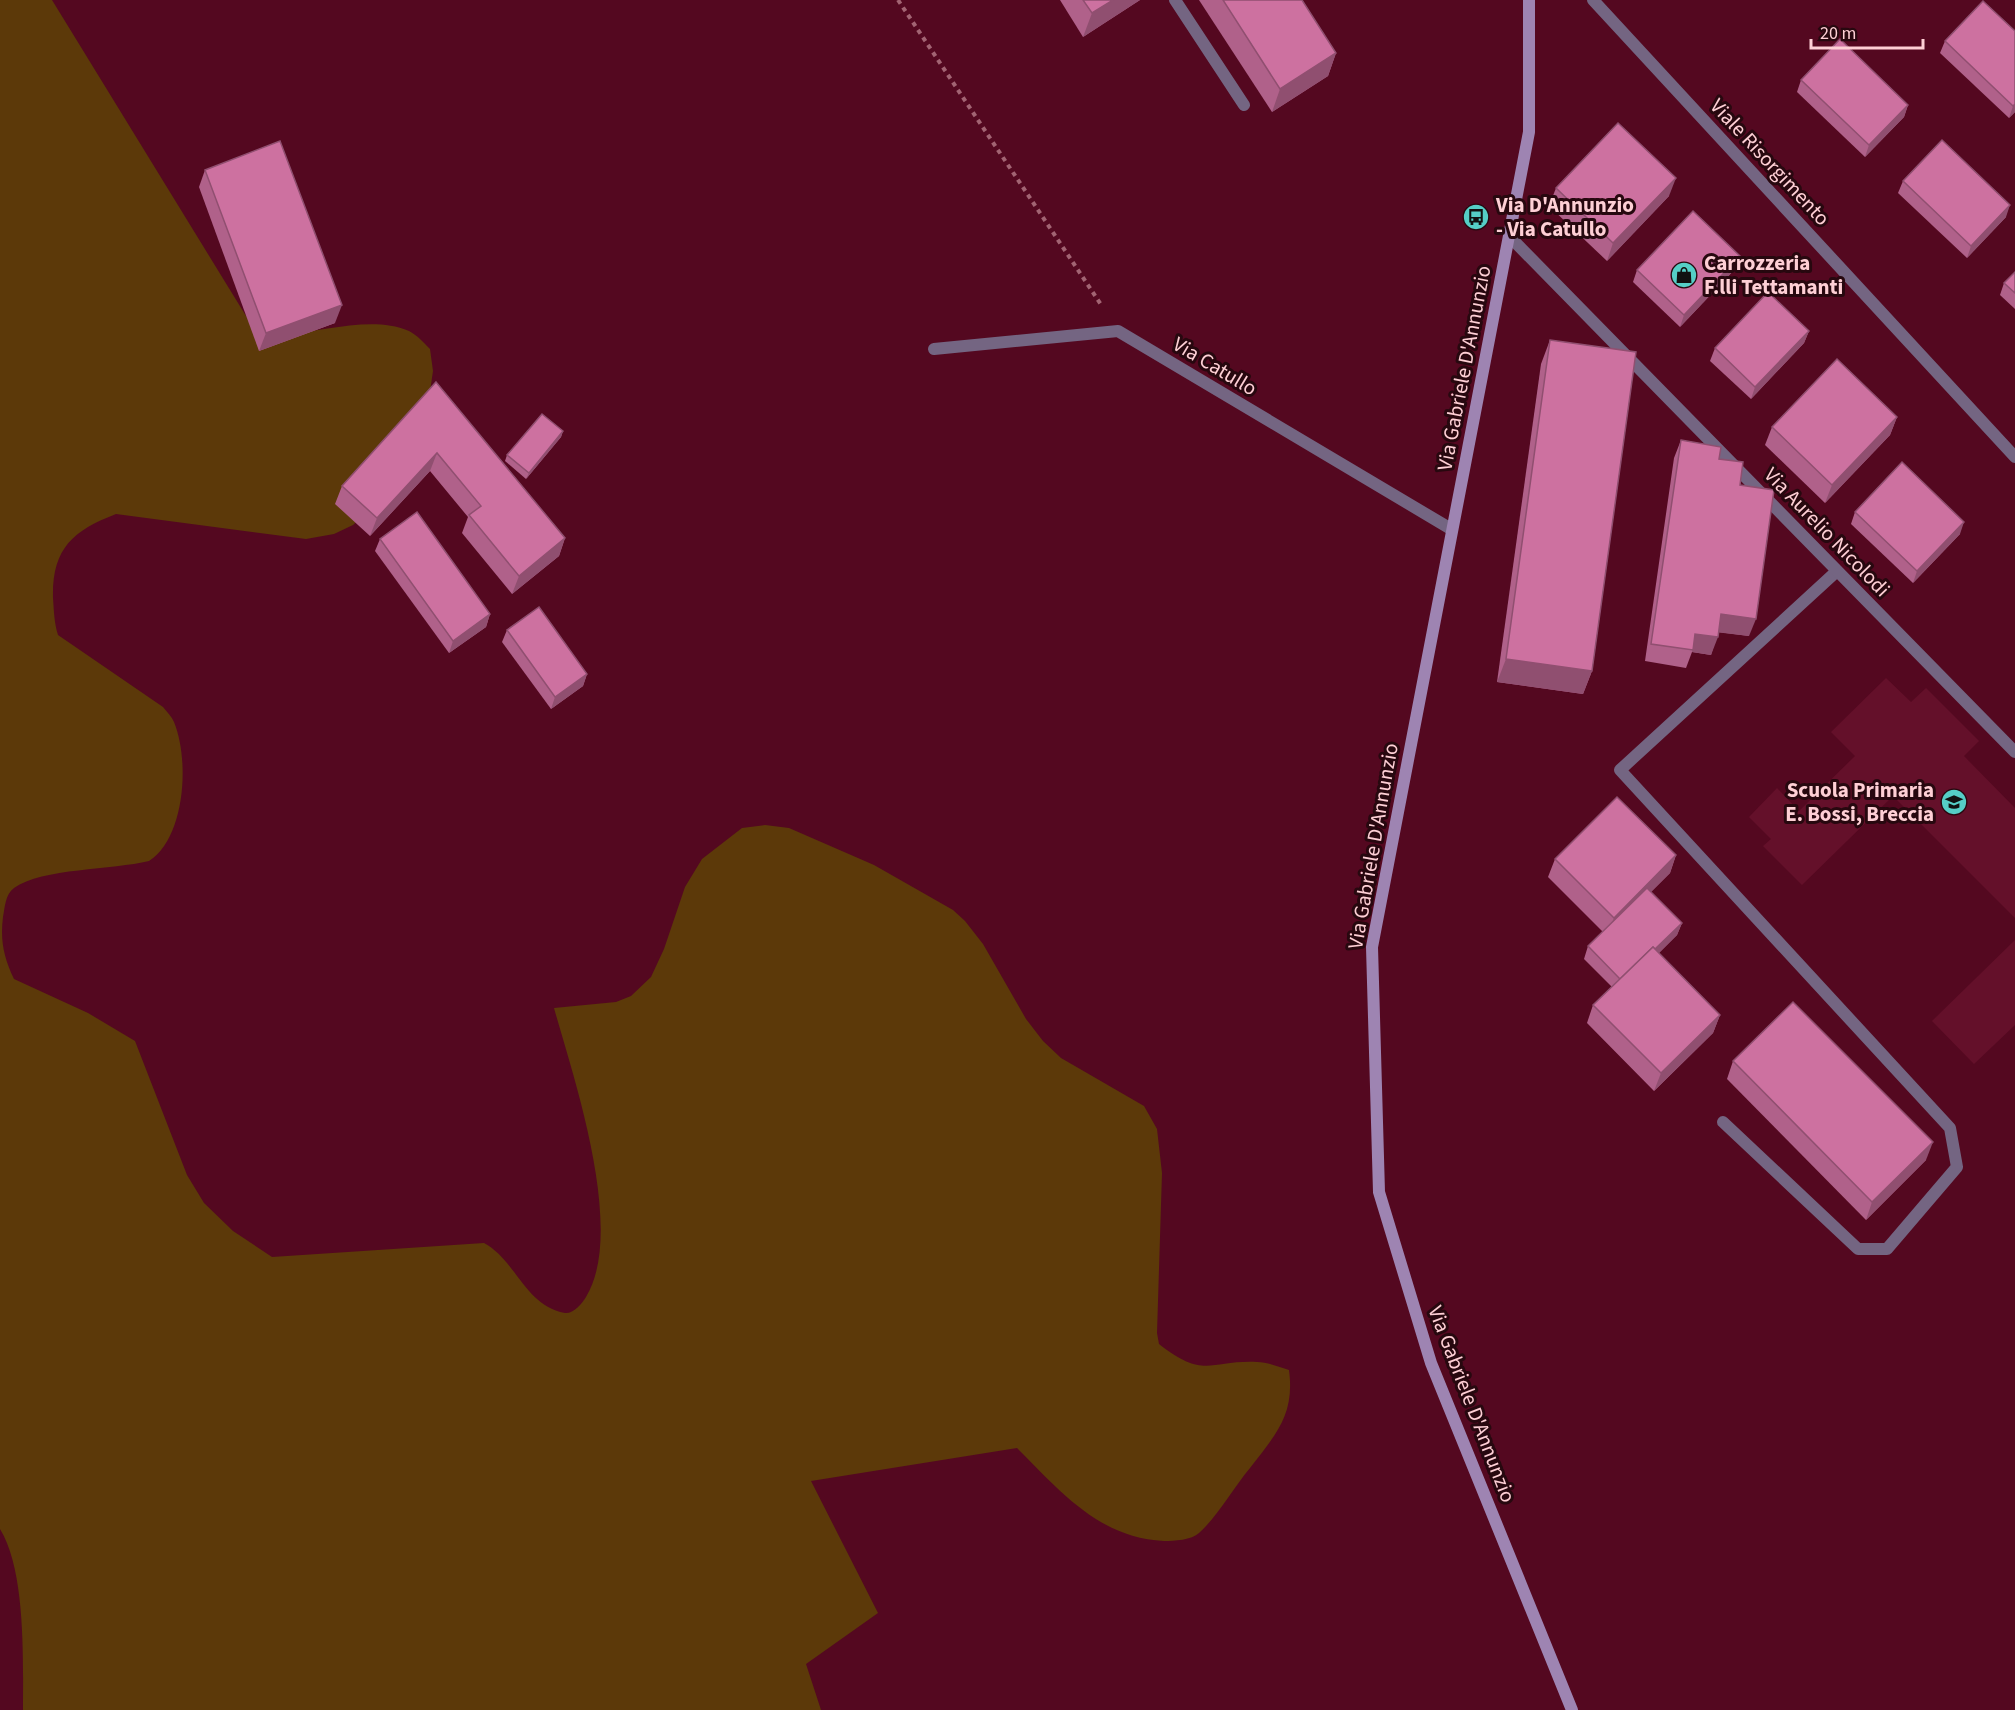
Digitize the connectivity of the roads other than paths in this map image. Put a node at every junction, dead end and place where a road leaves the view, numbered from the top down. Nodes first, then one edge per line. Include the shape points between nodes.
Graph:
1 (1175, 0) edge
2 (1529, 0) edge
3 (1593, 0) edge
4 (1244, 105) dead end
5 (1510, 237) junction
6 (934, 349) dead end
7 (2015, 457) edge
8 (1451, 529) junction
9 (1838, 571) junction
10 (2015, 752) edge
11 (1723, 1122) dead end
12 (1572, 1710) edge

1 - 4 street
2 - 5 main road, Via Gabriele D'Annunzio via 1529,132
3 - 7 street, Viale Risorgimento
5 - 8 main road, Via Gabriele D'Annunzio
5 - 9 street, Via Aurelio Nicolodi
6 - 8 street, Via Catullo via 1119,331
8 - 12 main road, Via Gabriele D'Annunzio via 1372,947 1379,1191 1431,1364
9 - 10 street, Via Aurelio Nicolodi
9 - 11 street via 1620,770 1950,1128 1957,1167 1887,1249 1858,1249

